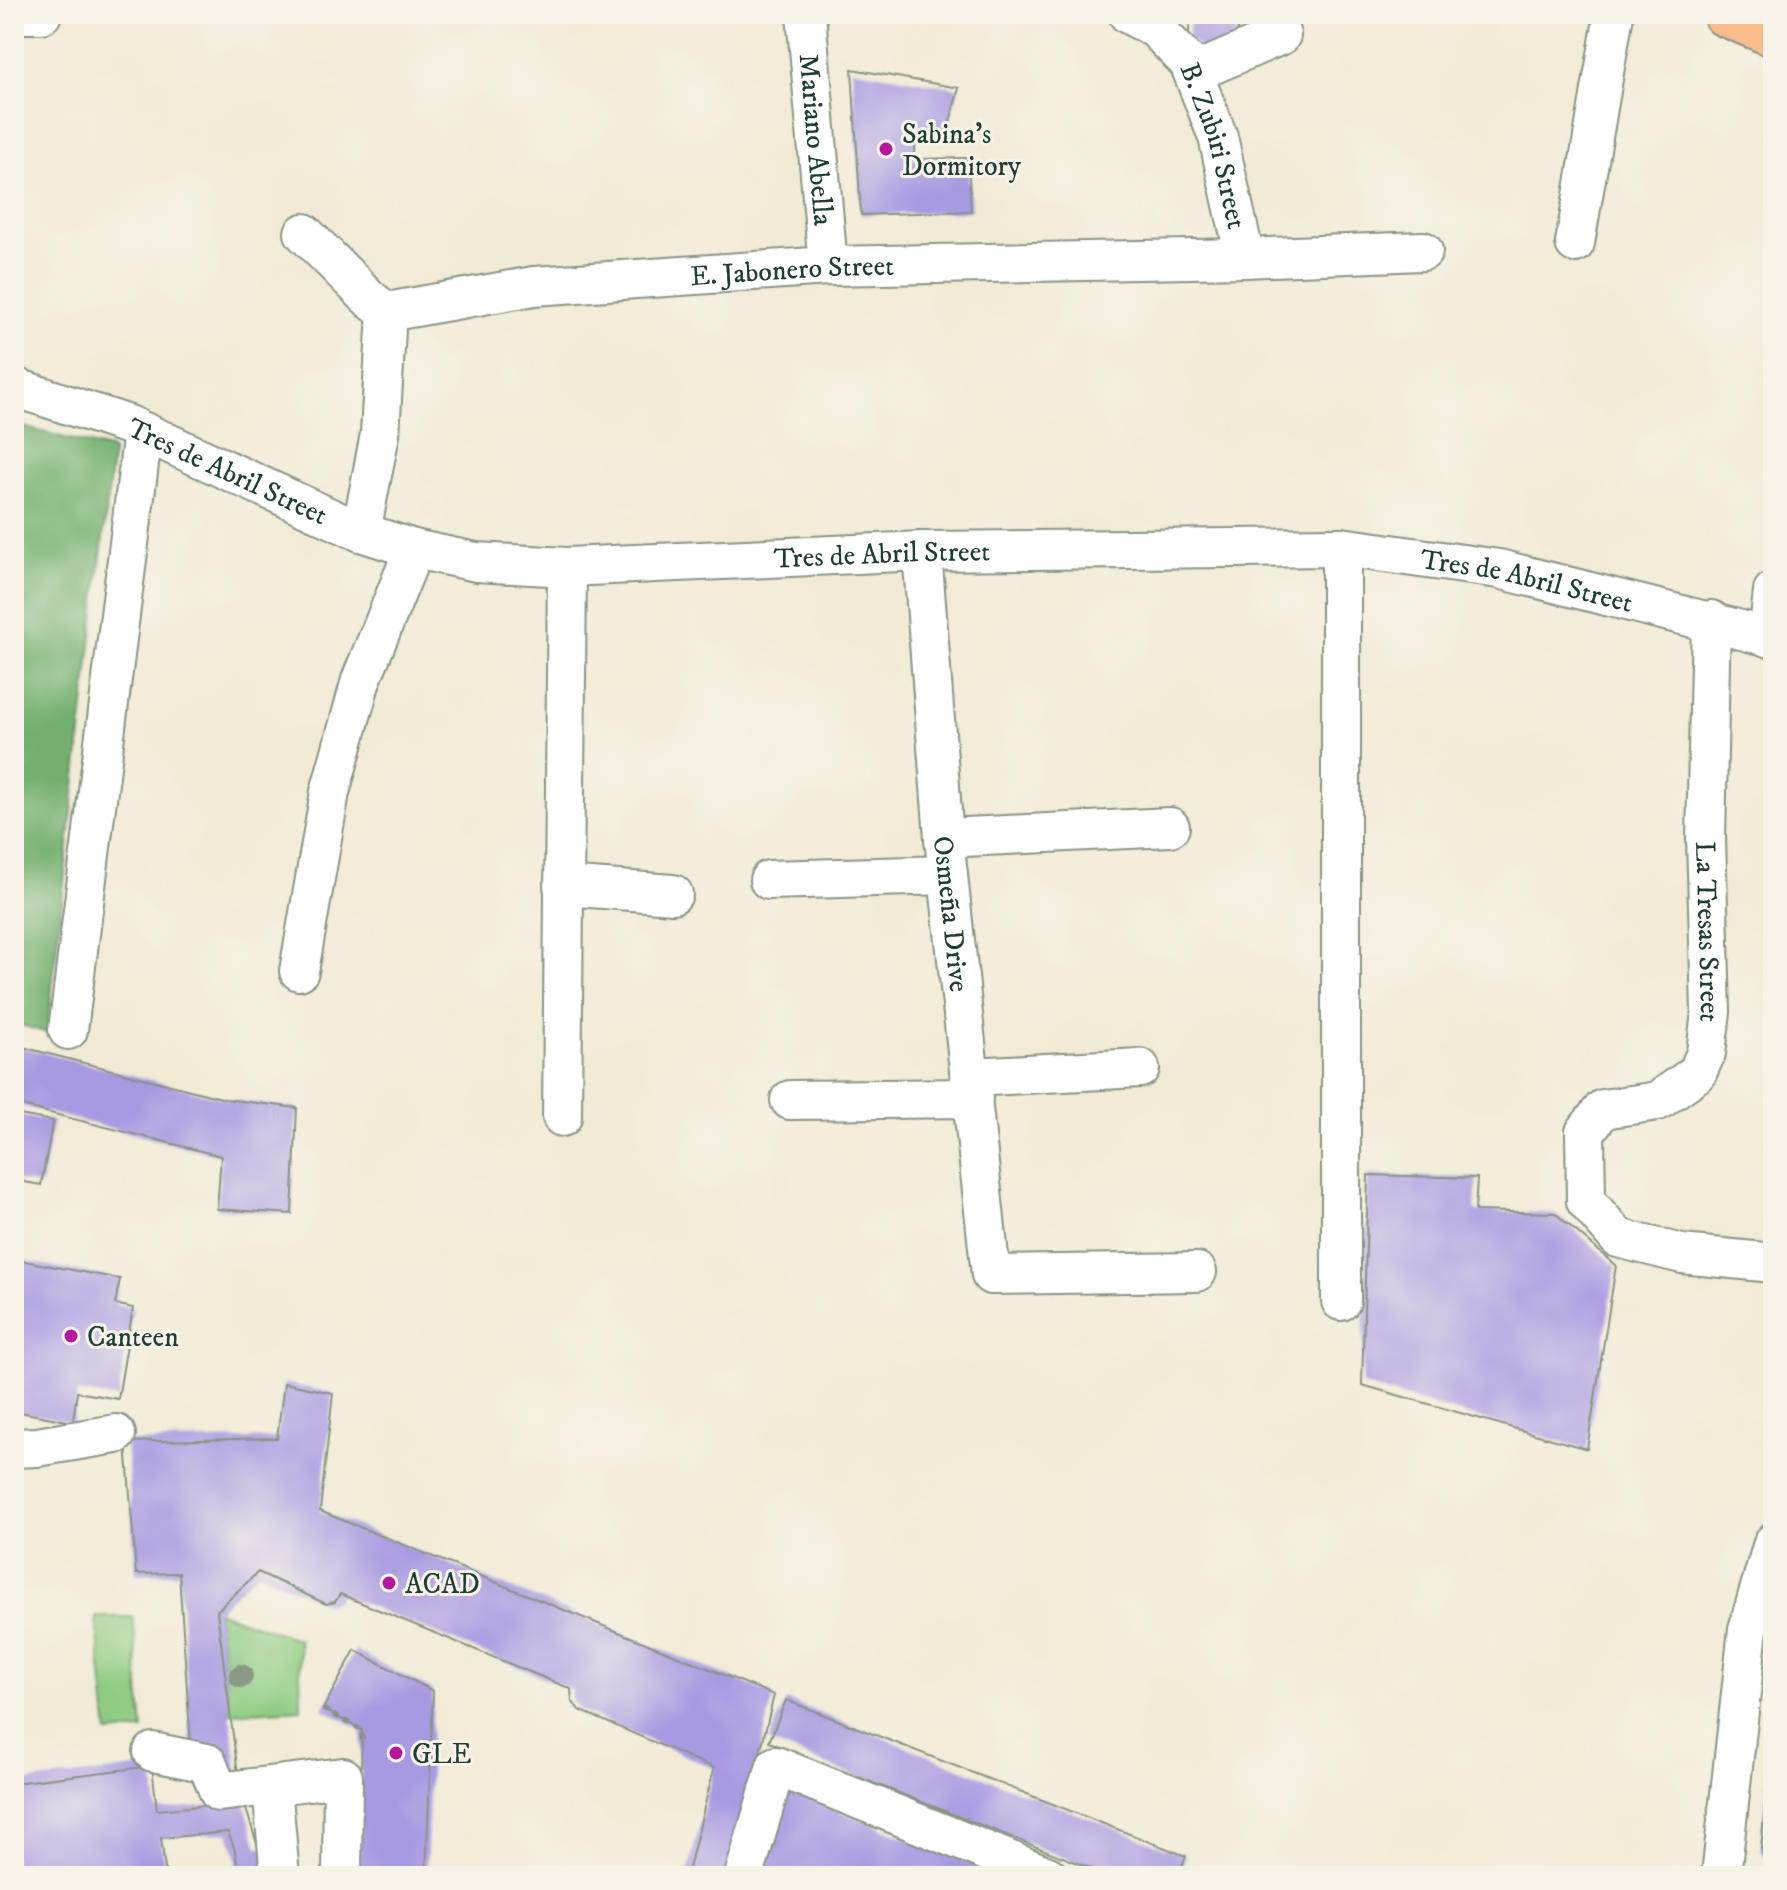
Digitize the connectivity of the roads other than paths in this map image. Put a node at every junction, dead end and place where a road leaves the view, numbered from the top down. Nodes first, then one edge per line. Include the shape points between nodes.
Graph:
1 (14, 14) edge
2 (42, 14) edge
3 (806, 14) edge
4 (1128, 14) edge
5 (1614, 14) edge
6 (1281, 35) dead end
7 (1193, 73) junction
8 (304, 233) dead end
9 (1575, 243) dead end
10 (1423, 251) dead end
11 (1245, 258) junction
12 (828, 266) junction
13 (387, 312) junction
14 (14, 387) edge
15 (143, 432) junction
16 (361, 532) junction
17 (1341, 547) junction
18 (414, 549) junction
19 (922, 551) junction
20 (567, 567) junction
21 (1773, 591) edge
22 (1711, 620) junction
23 (1771, 637) edge
24 (1170, 827) dead end
25 (946, 857) junction
26 (769, 880) dead end
27 (563, 886) junction
28 (673, 894) dead end
29 (299, 971) dead end
30 (68, 1030) dead end
31 (1140, 1068) dead end
32 (971, 1087) junction
33 (790, 1100) dead end
34 (562, 1117) dead end
35 (1773, 1263) edge
36 (1197, 1272) dead end
37 (1341, 1301) dead end
38 (116, 1434) dead end
39 (14, 1448) edge
40 (1773, 1543) edge
41 (153, 1752) dead end
42 (272, 1786) junction
43 (280, 1876) edge
44 (342, 1876) edge
45 (744, 1876) edge
46 (1048, 1876) edge
47 (1721, 1876) edge

1 - 2 street
3 - 12 street, Mariano Abella
4 - 7 street, B. Zubiri Street via 1156,29
5 - 9 street
6 - 7 street
7 - 11 street, B. Zubiri Street via 1218,137
8 - 13 street
10 - 11 street, E. Jabonero Street
11 - 12 street, E. Jabonero Street
12 - 13 street, E. Jabonero Street via 534,286
13 - 16 street via 380,434
14 - 15 street, Tres de Abril Street
15 - 16 street, Tres de Abril Street
15 - 30 street
16 - 18 street, Tres de Abril Street
17 - 19 street, Tres de Abril Street
17 - 22 street, Tres de Abril Street via 1499,569
17 - 37 street
18 - 20 street, Tres de Abril Street via 476,562
18 - 29 street via 361,680 330,792
19 - 20 street, Tres de Abril Street
19 - 25 street, Osmeña Drive
20 - 27 street
21 - 23 street
22 - 23 street, Tres de Abril Street
22 - 35 street, La Tresas Street via 1706,838 1711,1012 1706,1053 1697,1073 1658,1101 1603,1109 1585,1132 1586,1201 1618,1238 1682,1254
24 - 25 street
25 - 26 street
25 - 32 street, Osmeña Drive
27 - 28 street
27 - 34 street
31 - 32 street
32 - 33 street
32 - 36 street, Osmeña Drive via 991,1275
38 - 39 street
40 - 47 street via 1748,1629
41 - 42 street via 207,1763 219,1792
42 - 43 street
42 - 44 street via 343,1777
45 - 46 street via 776,1766

